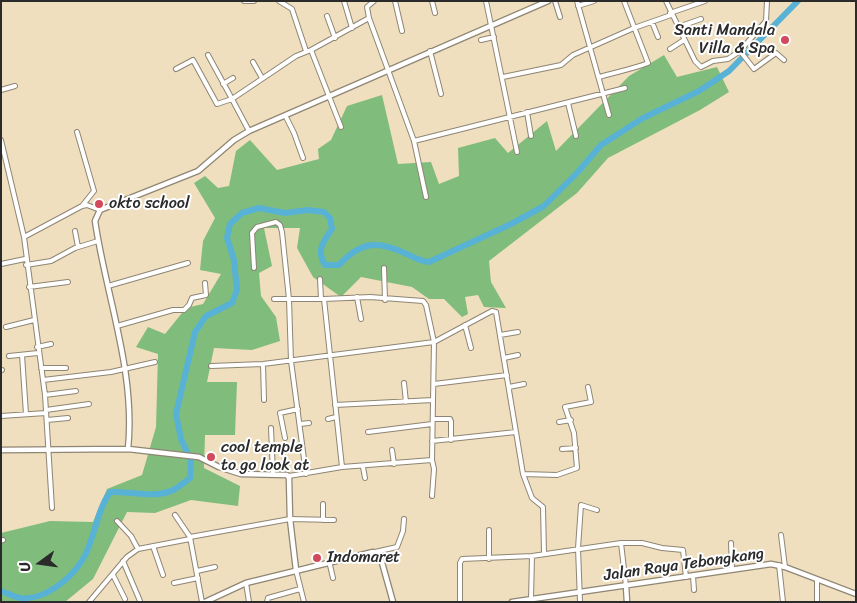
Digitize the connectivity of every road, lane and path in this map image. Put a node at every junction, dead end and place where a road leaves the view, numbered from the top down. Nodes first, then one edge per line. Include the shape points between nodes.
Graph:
1 (244, 1) edge
2 (254, 1) edge
3 (279, 1) edge
4 (344, 1) edge
5 (374, 1) edge
6 (394, 1) edge
7 (432, 1) edge
8 (486, 1) edge
9 (548, 1) edge
10 (555, 1) edge
11 (594, 1) edge
12 (624, 1) edge
13 (666, 1) edge
14 (705, 1) edge
15 (767, 1) edge
16 (368, 3) edge
17 (578, 4) edge
18 (436, 14) dead end
19 (671, 14) junction
20 (327, 16) dead end
21 (560, 17) dead end
22 (369, 18) junction
23 (701, 19) dead end
24 (652, 22) junction
25 (491, 25) junction
26 (678, 27) junction
27 (352, 28) junction
28 (634, 28) junction
29 (402, 31) dead end
30 (494, 37) junction
31 (658, 37) dead end
32 (336, 38) junction
33 (481, 40) dead end
34 (684, 40) junction
35 (670, 48) dead end
36 (591, 49) junction
37 (309, 51) junction
38 (430, 51) junction
39 (740, 52) junction
40 (208, 55) dead end
41 (784, 60) dead end
42 (253, 62) dead end
43 (176, 69) dead end
44 (388, 70) junction
45 (503, 77) junction
46 (599, 77) junction
47 (233, 78) dead end
48 (262, 78) junction
49 (223, 84) junction
50 (15, 86) dead end
51 (625, 88) dead end
52 (1, 90) edge
53 (441, 94) dead end
54 (603, 94) junction
55 (328, 96) junction
56 (232, 99) junction
57 (568, 103) junction
58 (527, 112) junction
59 (609, 115) dead end
60 (511, 116) junction
61 (286, 117) junction
62 (341, 127) dead end
63 (250, 131) junction
64 (77, 132) dead end
65 (531, 136) dead end
66 (576, 136) dead end
67 (1, 140) edge
68 (414, 141) junction
69 (518, 152) dead end
70 (303, 158) dead end
71 (426, 197) dead end
72 (82, 206) junction
73 (98, 212) junction
74 (75, 231) dead end
75 (24, 237) junction
76 (98, 241) junction
77 (78, 247) junction
78 (25, 259) junction
79 (188, 263) dead end
80 (1, 264) edge
81 (26, 265) junction
82 (254, 268) dead end
83 (384, 268) dead end
84 (320, 279) dead end
85 (68, 282) dead end
86 (205, 283) dead end
87 (108, 286) junction
88 (29, 287) junction
89 (357, 297) junction
90 (274, 299) dead end
91 (289, 299) junction
92 (322, 299) junction
93 (385, 300) junction
94 (361, 319) dead end
95 (34, 320) junction
96 (117, 326) junction
97 (465, 326) junction
98 (6, 327) dead end
99 (518, 332) dead end
100 (500, 335) junction
101 (434, 342) junction
102 (51, 344) dead end
103 (37, 346) junction
104 (471, 348) dead end
105 (38, 353) junction
106 (22, 355) junction
107 (518, 355) dead end
108 (9, 356) dead end
109 (329, 357) junction
110 (504, 358) junction
111 (292, 361) junction
112 (155, 362) dead end
113 (263, 364) junction
114 (211, 366) dead end
115 (41, 368) junction
116 (66, 368) dead end
117 (124, 369) junction
118 (507, 375) junction
119 (43, 380) junction
120 (404, 383) dead end
121 (434, 384) junction
122 (524, 384) dead end
123 (509, 387) junction
124 (588, 387) dead end
125 (76, 391) dead end
126 (45, 394) junction
127 (264, 400) dead end
128 (433, 400) junction
129 (406, 402) junction
130 (90, 404) dead end
131 (335, 405) junction
132 (298, 409) junction
133 (46, 411) junction
134 (26, 414) junction
135 (1, 416) edge
136 (336, 417) junction
137 (68, 418) dead end
138 (328, 419) dead end
139 (433, 419) junction
140 (47, 420) junction
141 (571, 420) junction
142 (559, 422) dead end
143 (308, 423) dead end
144 (300, 424) junction
145 (432, 424) junction
146 (271, 428) dead end
147 (368, 432) dead end
148 (516, 432) junction
149 (285, 438) dead end
150 (451, 440) junction
151 (432, 441) junction
152 (576, 448) junction
153 (47, 449) junction
154 (128, 449) junction
155 (562, 449) dead end
156 (1, 450) edge
157 (392, 450) dead end
158 (432, 460) junction
159 (394, 464) junction
160 (363, 466) junction
161 (342, 467) junction
162 (273, 474) junction
163 (306, 474) junction
164 (523, 474) junction
165 (289, 476) junction
166 (365, 478) dead end
167 (432, 496) dead end
168 (323, 504) dead end
169 (52, 508) dead end
170 (597, 510) dead end
171 (175, 515) dead end
172 (290, 519) junction
173 (404, 519) dead end
174 (323, 520) junction
175 (334, 520) dead end
176 (117, 521) dead end
177 (489, 530) dead end
178 (781, 535) dead end
179 (190, 538) junction
180 (621, 543) junction
181 (731, 543) dead end
182 (153, 546) junction
183 (578, 548) junction
184 (138, 549) junction
185 (375, 552) junction
186 (544, 553) junction
187 (532, 556) junction
188 (489, 559) junction
189 (123, 561) junction
190 (329, 561) junction
191 (782, 566) junction
192 (215, 567) dead end
193 (732, 569) junction
194 (296, 570) junction
195 (197, 571) junction
196 (113, 575) junction
197 (163, 575) dead end
198 (693, 576) junction
199 (686, 577) junction
200 (198, 578) junction
201 (333, 578) dead end
202 (817, 580) junction
203 (174, 583) dead end
204 (246, 583) junction
205 (626, 586) junction
206 (300, 589) junction
207 (694, 590) dead end
208 (581, 592) junction
209 (856, 594) edge
210 (125, 599) dead end
211 (531, 599) junction
212 (549, 599) edge
213 (212, 600) edge
214 (140, 601) edge
215 (89, 602) edge
216 (204, 602) edge
217 (249, 602) edge
218 (267, 602) edge
219 (304, 602) edge
220 (393, 602) edge
221 (460, 602) edge
222 (512, 602) edge
223 (580, 602) edge
224 (627, 602) edge
225 (783, 602) edge
226 (817, 602) edge

1 - 2 street
3 - 37 street via 292,8
4 - 27 street
5 - 16 street
6 - 29 street
7 - 18 street
8 - 25 street
9 - 25 main road
10 - 21 street
11 - 17 street
12 - 28 street
13 - 19 street
14 - 19 street
15 - 39 street via 764,24
16 - 22 street
17 - 36 street
19 - 24 street
19 - 26 street
20 - 32 street
22 - 27 street
22 - 44 street
23 - 26 street
24 - 28 street
24 - 31 street
25 - 30 street
25 - 38 main road
26 - 34 street
27 - 32 street
28 - 36 street
28 - 46 street via 647,63 639,68 618,70
30 - 33 street
30 - 45 street
32 - 37 street
34 - 35 street
34 - 39 street via 701,67
36 - 45 street via 573,55 561,65
36 - 46 street
37 - 48 street
37 - 55 street
38 - 44 main road
38 - 53 street
39 - 41 street via 754,69 776,53
40 - 49 street
42 - 48 street
43 - 56 street via 194,60 217,104
44 - 55 main road
44 - 68 street
45 - 60 street
46 - 54 street
47 - 49 street
48 - 56 street
49 - 56 street
50 - 52 street
51 - 54 street
54 - 57 street
54 - 59 street
55 - 61 main road
55 - 62 street
56 - 63 street
57 - 58 street
57 - 66 street
58 - 60 street
58 - 65 street
60 - 68 street
60 - 69 street
61 - 63 main road
61 - 70 street
63 - 73 main road via 234,140 198,171
64 - 72 street via 94,191
67 - 75 street
68 - 71 street
72 - 73 street via 92,206
72 - 75 street
73 - 76 main road via 95,221
74 - 77 street
75 - 78 street
76 - 77 street
76 - 87 main road
77 - 81 street via 51,261
78 - 80 street
78 - 81 street
79 - 87 street
81 - 88 street
82 - 91 street via 252,233 257,227 276,222 282,232
83 - 93 street
84 - 92 street
85 - 88 street
86 - 96 street via 206,295 192,298 184,310 173,310
87 - 96 main road
88 - 95 street
89 - 92 street
89 - 93 street
89 - 94 street
90 - 91 street
91 - 92 street
91 - 111 street
92 - 109 street
93 - 101 street via 423,301
95 - 98 street
95 - 103 street
96 - 117 main road
97 - 100 street via 494,312
97 - 101 street
97 - 104 street
99 - 100 street
100 - 110 street
101 - 109 street
101 - 121 street
102 - 103 street
103 - 105 street
105 - 106 street
105 - 115 street
106 - 108 street
106 - 134 street
107 - 110 street
109 - 111 street
109 - 131 street
110 - 118 street
111 - 113 street
111 - 132 street
112 - 117 street
113 - 114 street
113 - 127 street
115 - 116 street
115 - 119 street
117 - 119 street
117 - 154 main road via 129,412
118 - 121 street
118 - 123 street
119 - 126 street
120 - 129 street
121 - 128 street
122 - 123 street
123 - 148 street
124 - 141 street via 590,402 566,406
125 - 126 street
126 - 133 street
128 - 129 street
128 - 139 street
129 - 131 street
130 - 133 street
131 - 136 street
132 - 144 street
132 - 149 street via 280,413
133 - 134 street
133 - 140 street
134 - 135 street
136 - 138 street
136 - 161 street
137 - 140 street
139 - 145 street
139 - 150 street via 451,420
140 - 153 street
141 - 142 street
141 - 152 street
143 - 144 street
144 - 163 street
145 - 147 street
145 - 151 street
146 - 162 street
148 - 150 street
148 - 164 street
150 - 151 street
151 - 158 street
152 - 155 street
152 - 164 street via 576,469 558,475
153 - 154 main road
153 - 156 main road
153 - 169 street
154 - 162 main road via 194,456 236,473
157 - 159 street
158 - 159 street
158 - 167 street
159 - 160 street
160 - 161 street
160 - 166 street
161 - 163 street
162 - 165 main road
163 - 165 street
164 - 186 street via 532,498 543,507
165 - 172 main road
168 - 174 street
170 - 183 street via 581,504
171 - 179 street
172 - 174 street
172 - 179 street
172 - 194 main road
173 - 185 street via 397,547
174 - 175 street
176 - 184 street
177 - 188 street
178 - 191 street
179 - 182 street
179 - 195 street
180 - 183 street
180 - 199 street via 683,550
180 - 205 street
181 - 193 street
182 - 184 street
182 - 197 street
183 - 186 street
183 - 208 street
184 - 189 street
185 - 190 main road
185 - 220 main road via 381,559
186 - 187 street
187 - 188 street
187 - 211 street
188 - 221 street via 461,560
189 - 196 street
189 - 214 street
190 - 194 main road
190 - 201 street
191 - 193 main road, Jalan Raya Tebongkang via 771,564
191 - 202 main road, Jalan Raya Tebongkang
191 - 225 street
192 - 195 street
193 - 198 main road, Jalan Raya Tebongkang
194 - 204 main road
194 - 206 street
195 - 200 street
196 - 210 street
196 - 215 street
198 - 199 main road, Jalan Raya Tebongkang
198 - 207 street
199 - 205 main road, Jalan Raya Tebongkang
200 - 203 street
200 - 216 street
202 - 209 main road, Jalan Raya Tebongkang
202 - 226 street
204 - 213 main road
204 - 217 street
205 - 208 main road, Jalan Raya Tebongkang
205 - 224 main road
206 - 218 street via 274,595
206 - 219 street
208 - 212 main road, Jalan Raya Tebongkang
208 - 223 street
211 - 212 main road, Jalan Raya Tebongkang
211 - 222 main road, Jalan Raya Tebongkang
213 - 216 main road

